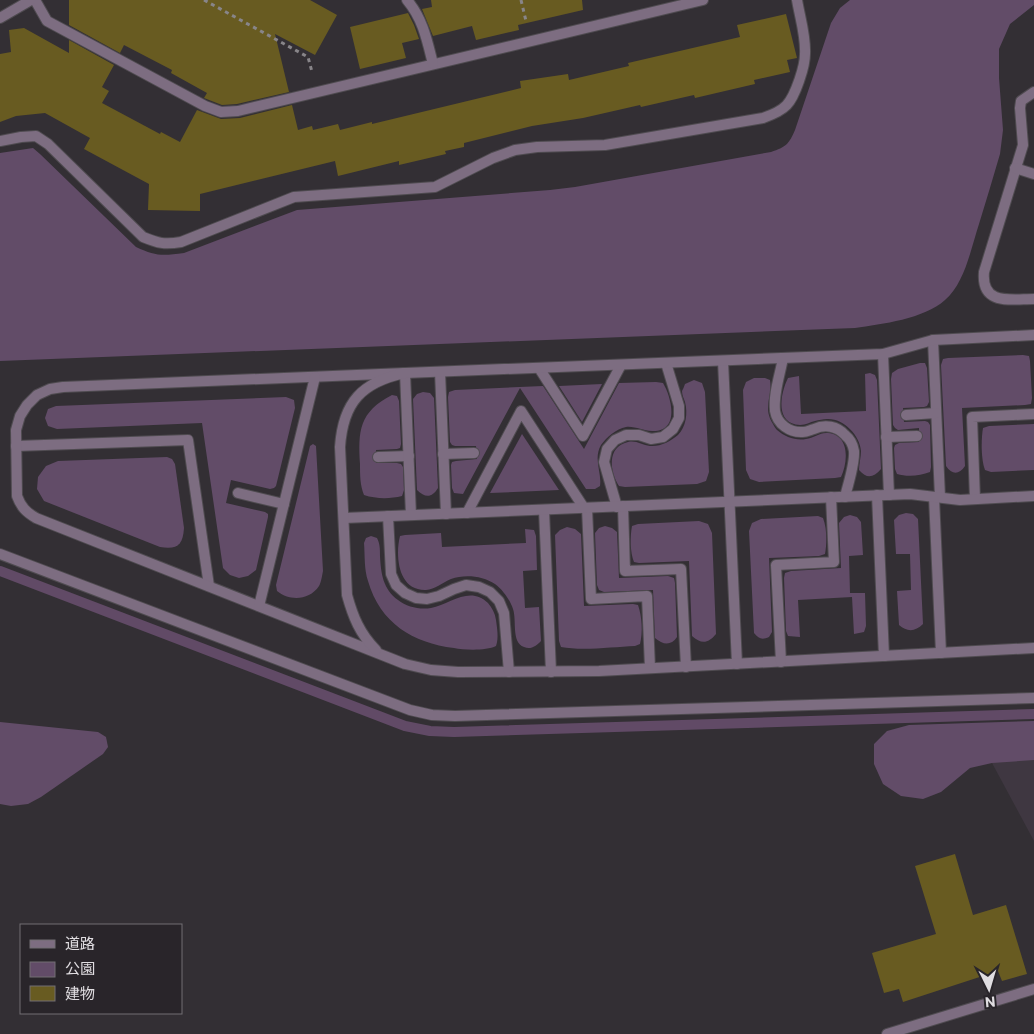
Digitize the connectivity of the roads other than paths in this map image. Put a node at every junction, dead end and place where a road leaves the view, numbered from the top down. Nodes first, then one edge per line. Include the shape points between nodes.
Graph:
1 (31, 0) edge
2 (35, 0) edge
3 (407, 0) edge
4 (703, 0) edge
5 (797, 0) edge
6 (0, 18) edge
7 (433, 64) junction
8 (1034, 92) edge
9 (0, 141) edge
10 (1015, 168) junction
11 (1034, 174) edge
12 (1034, 299) edge
13 (1034, 335) edge
14 (933, 340) junction
15 (883, 354) junction
16 (783, 358) junction
17 (723, 360) junction
18 (666, 363) junction
19 (621, 365) junction
20 (539, 368) junction
21 (440, 372) junction
22 (405, 373) junction
23 (314, 377) junction
24 (936, 413) junction
25 (1034, 414) edge
26 (906, 415) dead end
27 (917, 436) dead end
28 (886, 437) junction
29 (16, 446) junction
30 (474, 453) dead end
31 (443, 454) junction
32 (409, 456) junction
33 (378, 457) dead end
34 (238, 493) dead end
35 (889, 495) junction
36 (877, 496) junction
37 (1034, 496) edge
38 (831, 497) junction
39 (845, 497) junction
40 (937, 497) junction
41 (975, 499) junction
42 (729, 502) junction
43 (284, 504) junction
44 (620, 506) junction
45 (585, 508) junction
46 (544, 510) junction
47 (467, 513) junction
48 (446, 514) junction
49 (412, 515) junction
50 (388, 516) junction
51 (344, 518) junction
52 (0, 554) edge
53 (209, 586) junction
54 (259, 606) junction
55 (1034, 648) edge
56 (941, 653) junction
57 (381, 654) junction
58 (884, 656) junction
59 (780, 662) junction
60 (737, 664) junction
61 (686, 667) junction
62 (650, 668) junction
63 (509, 672) junction
64 (551, 672) junction
65 (1034, 698) edge
66 (1034, 989) edge
67 (887, 1034) edge

1 - 6 street
2 - 7 street via 48,21 221,112 238,111
3 - 7 street via 424,29
4 - 7 street
5 - 9 street via 804,41 803,69 794,96 775,114 611,144 514,150 435,187 294,197 181,242 168,244 142,237 36,136
8 - 10 street via 1021,101 1023,145
10 - 11 street
10 - 12 street via 983,282 995,298
13 - 14 street
14 - 15 street
14 - 24 street
15 - 16 street
15 - 28 street
16 - 17 street
16 - 39 street via 774,402 775,414 781,425 792,432 805,433 816,427 829,426 841,430 850,439 854,451
17 - 18 street
17 - 42 street
18 - 19 street
18 - 44 street via 679,406 679,418 673,429 651,439 626,434 607,449 604,462
19 - 20 street
19 - 20 street via 583,436
20 - 21 street
21 - 22 street
21 - 31 street
22 - 23 street
22 - 32 street
22 - 51 street via 371,384 347,411 340,446
23 - 29 street via 50,389 37,395 20,416
23 - 43 street
24 - 26 street
24 - 40 street
25 - 41 street via 972,418
27 - 28 street
28 - 35 street
29 - 53 street via 17,496 27,513
29 - 53 street via 188,440
30 - 31 street
31 - 48 street
32 - 33 street
32 - 49 street
34 - 43 street
35 - 36 street
35 - 40 street
36 - 39 street
36 - 58 street
37 - 41 street
38 - 39 street
38 - 42 street
38 - 59 street via 834,562 776,565
40 - 41 street
40 - 56 street
42 - 44 street
42 - 60 street
43 - 54 street
44 - 45 street
44 - 61 street via 625,571 682,569
45 - 46 street
45 - 47 street via 521,411
45 - 62 street via 591,599 647,596
46 - 47 street
46 - 64 street
47 - 48 street
48 - 49 street
49 - 50 street
50 - 51 street
50 - 63 street via 391,574 396,585 416,598 428,599 466,585 490,592 504,613
51 - 57 street via 348,595 352,612 358,628
52 - 65 street via 410,710 432,715
53 - 54 street
54 - 57 street
55 - 56 street
56 - 58 street
57 - 63 street via 431,670
58 - 59 street
59 - 60 street
60 - 61 street
61 - 62 street
62 - 64 street
63 - 64 street
66 - 67 street

